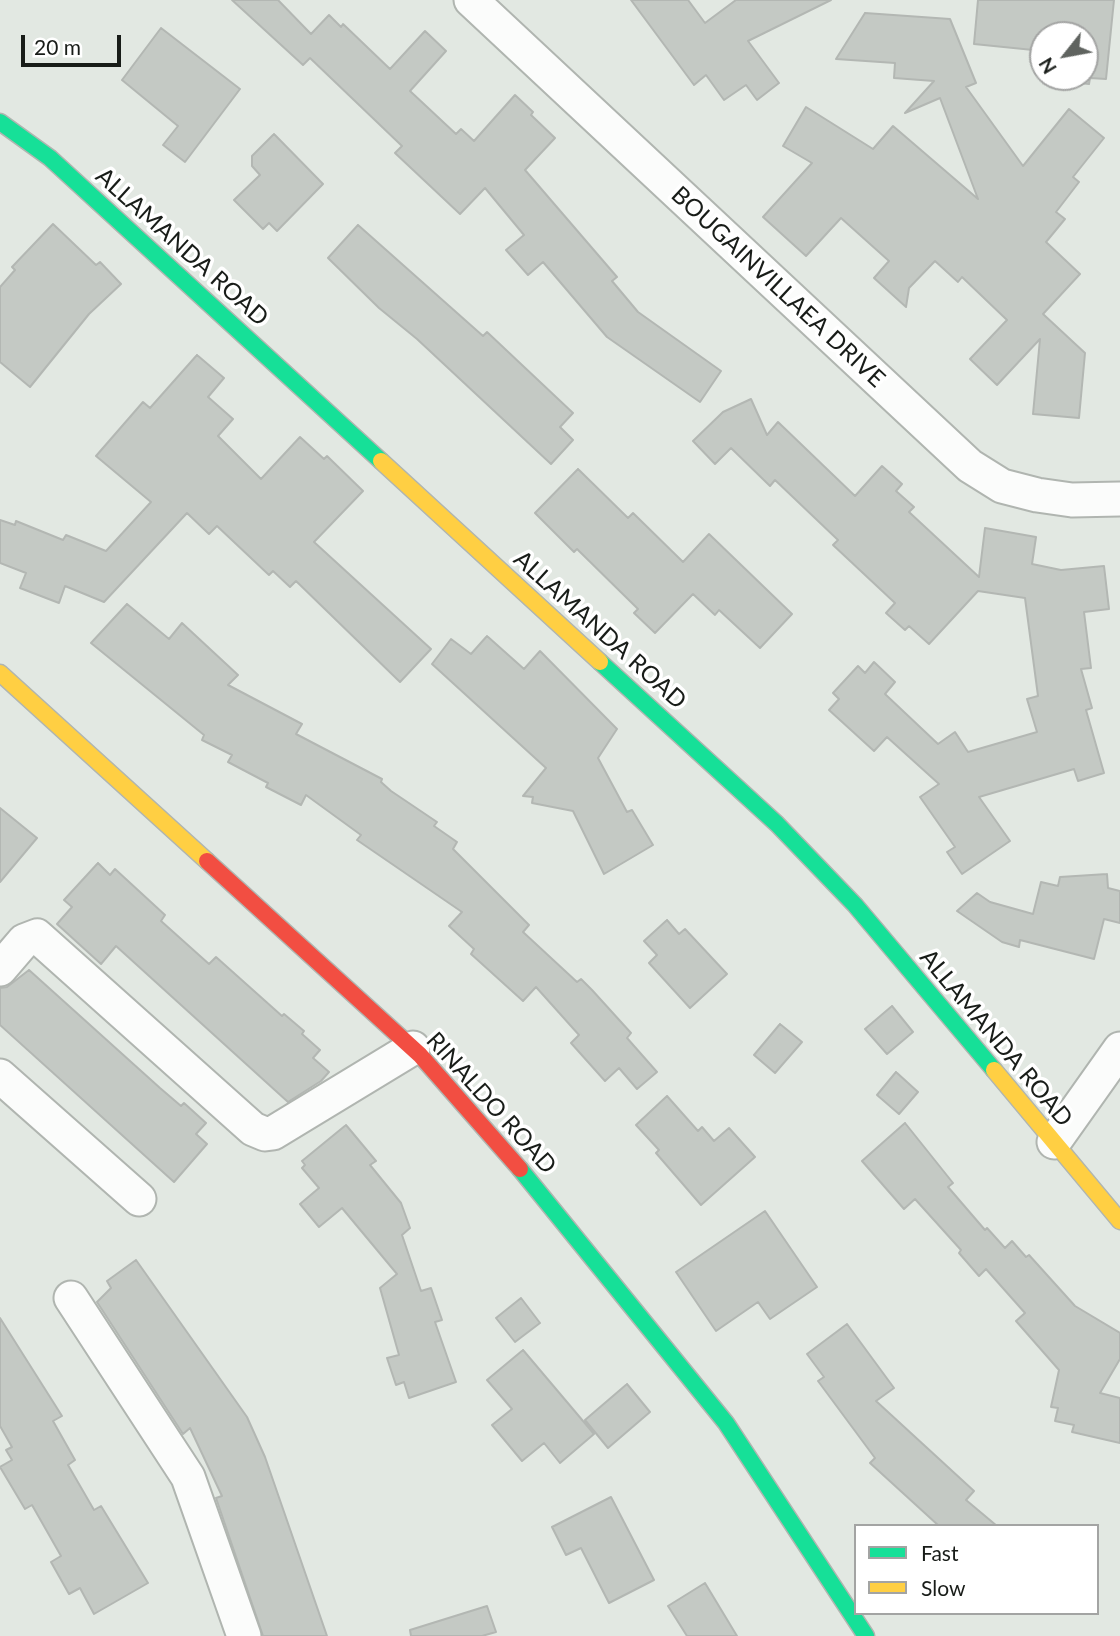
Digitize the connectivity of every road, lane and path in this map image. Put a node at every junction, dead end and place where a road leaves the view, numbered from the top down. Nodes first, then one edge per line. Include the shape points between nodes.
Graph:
1 (471, 0) edge
2 (0, 122) edge
3 (1120, 499) edge
4 (0, 673) edge
5 (0, 969) edge
6 (413, 1048) junction
7 (1120, 1049) edge
8 (0, 1076) edge
9 (1054, 1142) junction
10 (139, 1199) dead end
11 (1120, 1221) edge
12 (71, 1298) dead end
13 (244, 1636) edge
14 (866, 1636) edge

1 - 3 street, BOUGAINVILLAEA DRIVE via 970,466 1002,486 1037,495
2 - 9 street, ALLAMANDA ROAD via 50,158 778,824 855,905
4 - 6 street, RINALDO ROAD
5 - 6 street via 24,941 37,936 265,1134
6 - 14 street, RINALDO ROAD via 525,1172 671,1352 749,1456
7 - 9 street
8 - 10 street
9 - 11 street, ALLAMANDA ROAD
12 - 13 street via 188,1477

